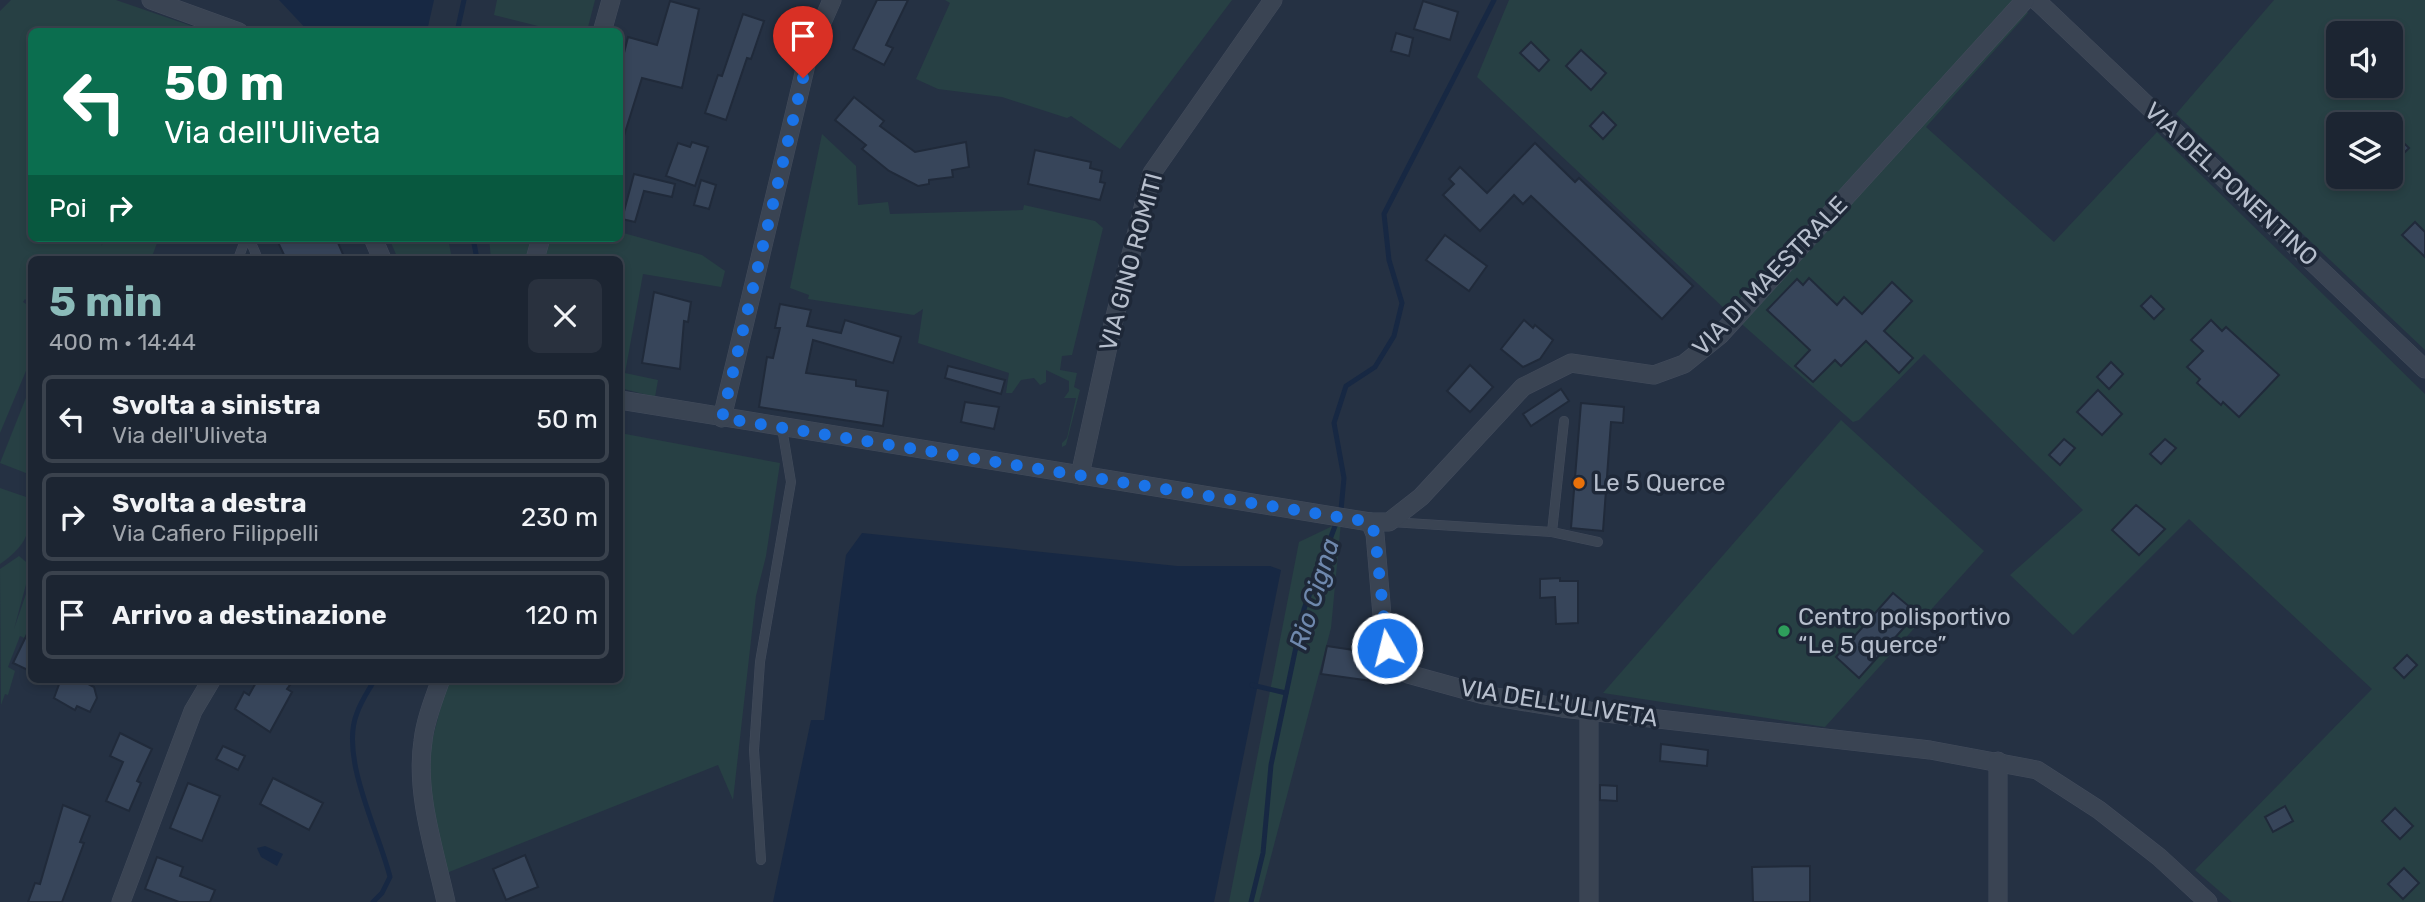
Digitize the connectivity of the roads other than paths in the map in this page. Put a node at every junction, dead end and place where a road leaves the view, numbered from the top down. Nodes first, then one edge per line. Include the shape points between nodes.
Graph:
1 (150, 0) edge
2 (611, 0) edge
3 (832, 0) edge
4 (1273, 0) edge
5 (2025, 0) edge
6 (2036, 0) edge
7 (228, 28) edge
8 (603, 28) edge
9 (2425, 369) edge
10 (623, 401) edge
11 (722, 418) junction
12 (1564, 421) dead end
13 (782, 428) junction
14 (1080, 475) junction
15 (1361, 521) junction
16 (1389, 522) junction
17 (1552, 532) junction
18 (1598, 542) dead end
19 (210, 683) edge
20 (440, 683) edge
21 (1589, 711) junction
22 (1998, 761) junction
23 (761, 860) dead end
24 (121, 902) edge
25 (446, 902) edge
26 (1589, 902) edge
27 (1998, 902) edge
28 (2208, 902) edge

1 - 7 street
2 - 8 street
3 - 11 street via 809,51
4 - 14 street, VIA GINO ROMITI via 1152,173
5 - 16 street, VIA DI MAESTRALE via 1711,342 1684,364 1654,375 1571,363 1523,387 1421,497
6 - 9 street, VIA DEL PONENTINO
10 - 11 street
11 - 13 street
12 - 17 lane
13 - 14 street
13 - 23 lane via 791,482 760,662 754,750
14 - 15 street
15 - 16 street
15 - 21 street, VIA DELL'ULIVETA via 1375,534 1384,638 1392,659 1403,671 1485,695
16 - 17 lane
17 - 18 lane
19 - 24 street via 193,711
20 - 25 street via 423,740 421,768
21 - 22 street, VIA DELL'ULIVETA
21 - 26 street
22 - 27 street
22 - 28 street, VIA DELL'ULIVETA via 2037,770 2099,810

